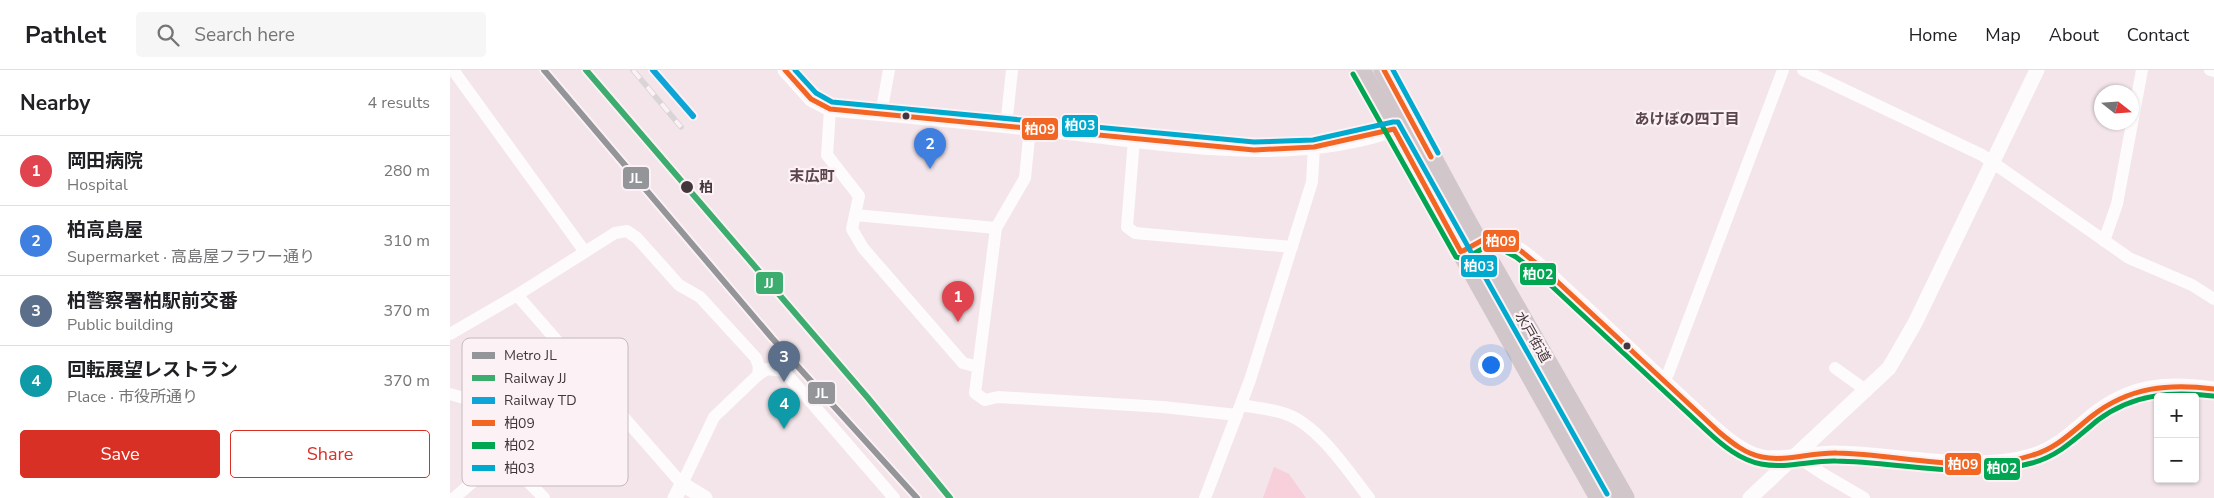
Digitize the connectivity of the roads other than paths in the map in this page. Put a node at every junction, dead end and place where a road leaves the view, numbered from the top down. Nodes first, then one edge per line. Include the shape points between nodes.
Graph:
1 (453, 70) edge
2 (785, 70) edge
3 (889, 70) edge
4 (1012, 70) edge
5 (1360, 70) edge
6 (1384, 70) edge
7 (1783, 70) edge
8 (1803, 70) edge
9 (2036, 70) edge
10 (2142, 70) edge
11 (2210, 70) edge
12 (2214, 71) edge
13 (830, 109) junction
14 (881, 114) junction
15 (1006, 126) junction
16 (1403, 126) junction
17 (1030, 128) junction
18 (1134, 140) junction
19 (1314, 147) junction
20 (1991, 162) junction
21 (855, 215) junction
22 (996, 228) junction
23 (2104, 241) junction
24 (1469, 246) junction
25 (1292, 247) junction
26 (585, 252) junction
27 (517, 296) junction
28 (2214, 299) edge
29 (450, 334) edge
30 (554, 338) edge
31 (978, 367) junction
32 (1835, 368) dead end
33 (758, 375) junction
34 (1661, 378) junction
35 (2214, 389) edge
36 (1867, 391) junction
37 (1239, 410) junction
38 (628, 423) edge
39 (1796, 456) junction
40 (682, 484) junction
41 (468, 486) edge
42 (532, 486) edge
43 (454, 498) edge
44 (544, 498) edge
45 (675, 498) edge
46 (705, 498) edge
47 (894, 498) edge
48 (1205, 498) edge
49 (1369, 498) edge
50 (1600, 498) edge
51 (1624, 498) edge
52 (1750, 498) edge
53 (1864, 498) edge

1 - 26 street
2 - 13 street via 811,99
3 - 14 street
4 - 15 street
5 - 16 highway, 水戸街道
6 - 16 highway, 水戸街道
7 - 34 street via 1668,374
8 - 20 street
9 - 20 street
10 - 23 street via 2117,204
11 - 12 street
13 - 14 street
13 - 21 street via 827,155 859,196
14 - 15 street
15 - 17 street
16 - 19 street
16 - 24 highway, 水戸街道
17 - 18 street
17 - 22 street via 1025,178
18 - 19 street via 1254,150
18 - 25 street via 1127,227 1135,232
19 - 25 street via 1312,182
20 - 23 street
20 - 36 street via 1915,323 1890,368
21 - 22 street
21 - 31 street via 852,229 863,248 963,363
22 - 31 street
23 - 28 street via 2129,258 2192,285
24 - 34 street via 1490,236 1500,238 1529,258
24 - 50 highway, 水戸街道
24 - 51 highway, 水戸街道
25 - 37 street
26 - 27 street
26 - 33 street via 614,233 626,231 633,234 679,284 700,297 756,358
27 - 29 street
27 - 30 street
31 - 37 street via 975,393 985,400 998,397
32 - 36 street
33 - 40 street via 714,416
33 - 47 street via 766,369 784,371
34 - 39 street via 1724,436 1750,452 1762,457
35 - 39 street via 2175,385 2144,388 2113,401 2059,444 2016,459 1979,463 1837,452
36 - 39 street
37 - 48 street
37 - 49 street via 1287,414 1302,422 1323,442
38 - 40 street
39 - 52 street
39 - 53 street
40 - 45 street
40 - 46 street
41 - 43 street
42 - 44 street

